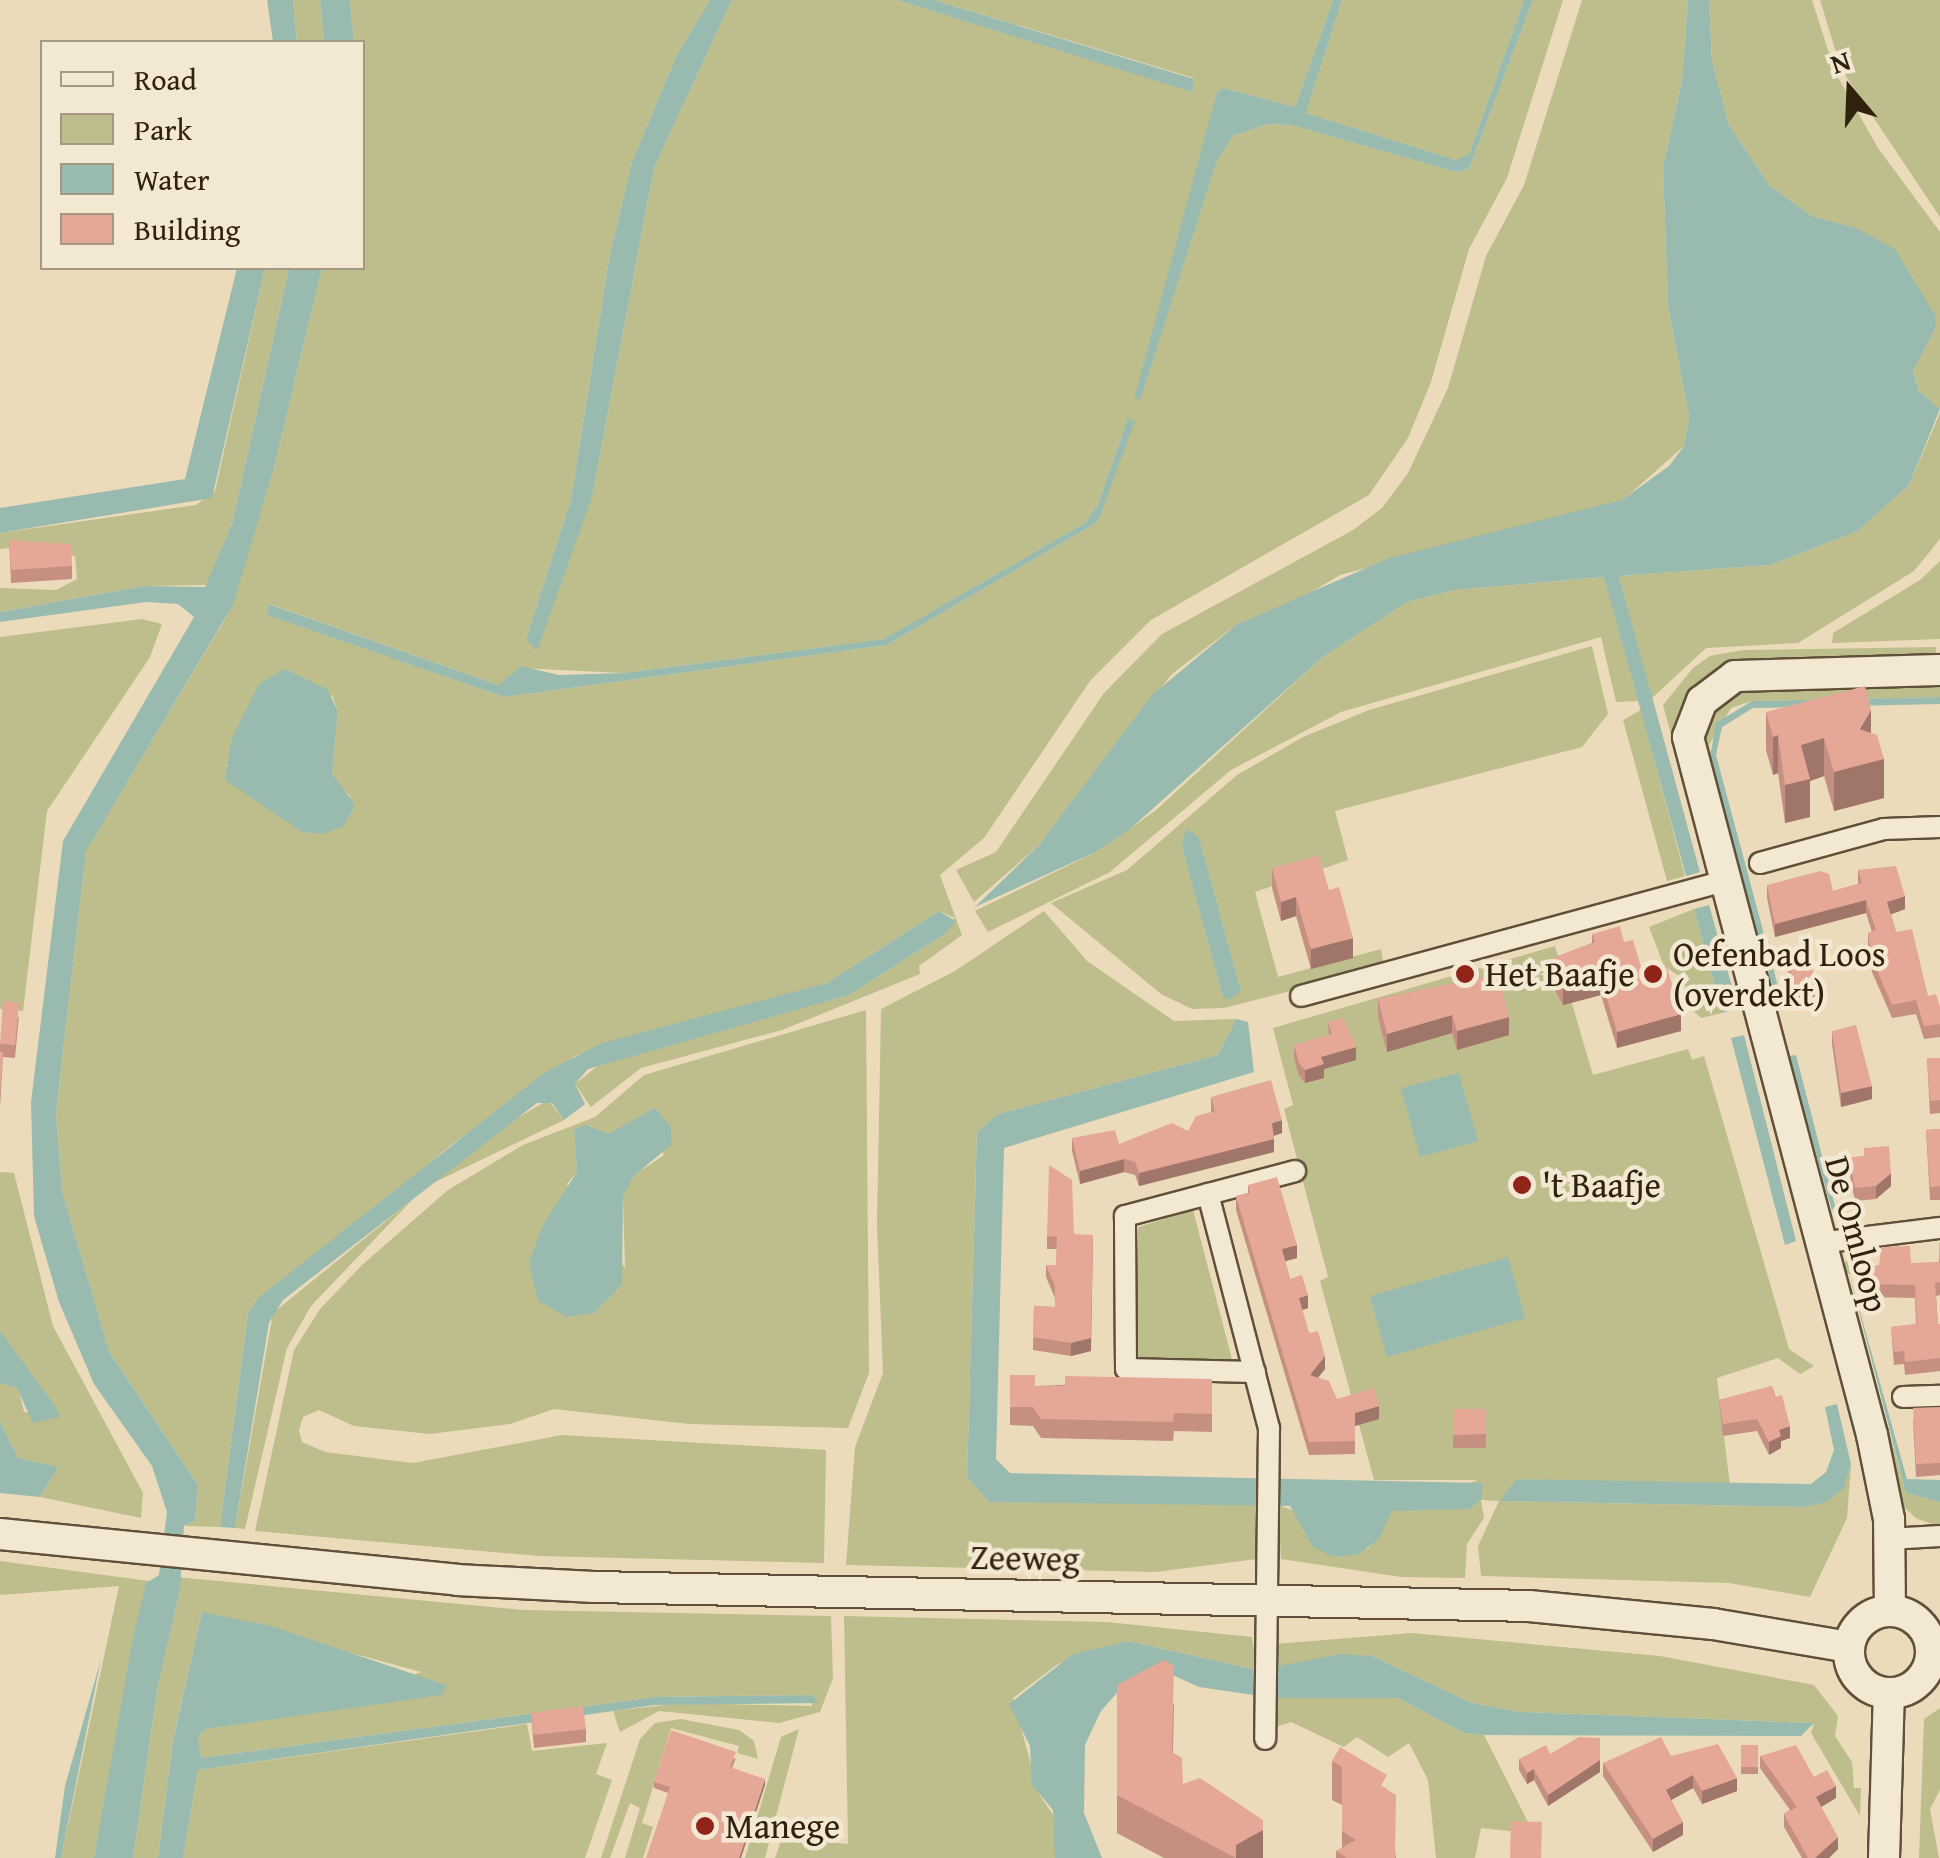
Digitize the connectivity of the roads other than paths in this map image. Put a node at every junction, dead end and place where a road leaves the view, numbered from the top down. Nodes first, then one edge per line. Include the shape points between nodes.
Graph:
1 (1940, 670) edge
2 (1940, 827) edge
3 (1760, 863) dead end
4 (1723, 881) junction
5 (1301, 996) dead end
6 (1296, 1170) dead end
7 (1208, 1194) junction
8 (1940, 1228) edge
9 (1819, 1242) junction
10 (1255, 1372) junction
11 (1940, 1396) edge
12 (1903, 1397) dead end
13 (0, 1534) edge
14 (1940, 1536) edge
15 (1890, 1539) junction
16 (1266, 1600) junction
17 (1890, 1611) junction
18 (1931, 1628) edge
19 (1849, 1647) junction
20 (1935, 1657) edge
21 (1889, 1693) junction
22 (1265, 1739) dead end
23 (1884, 1858) edge

1 - 4 street, De Omloop via 1759,672 1712,690 1694,714 1688,744
2 - 3 street via 1884,829
4 - 5 street
4 - 9 street, De Omloop
6 - 7 street
7 - 10 street
7 - 10 street via 1125,1216 1126,1369
8 - 9 street
9 - 15 street, De Omloop via 1872,1435
10 - 16 street via 1271,1474
11 - 12 street
13 - 16 street, Zeeweg via 594,1587
14 - 15 street
15 - 17 street, De Omloop
16 - 19 street, Zeeweg via 1529,1606 1713,1624
16 - 22 street
17 - 18 street
17 - 19 street via 1862,1622
18 - 20 street
19 - 21 street via 1862,1682
20 - 21 street via 1918,1681
21 - 23 street

